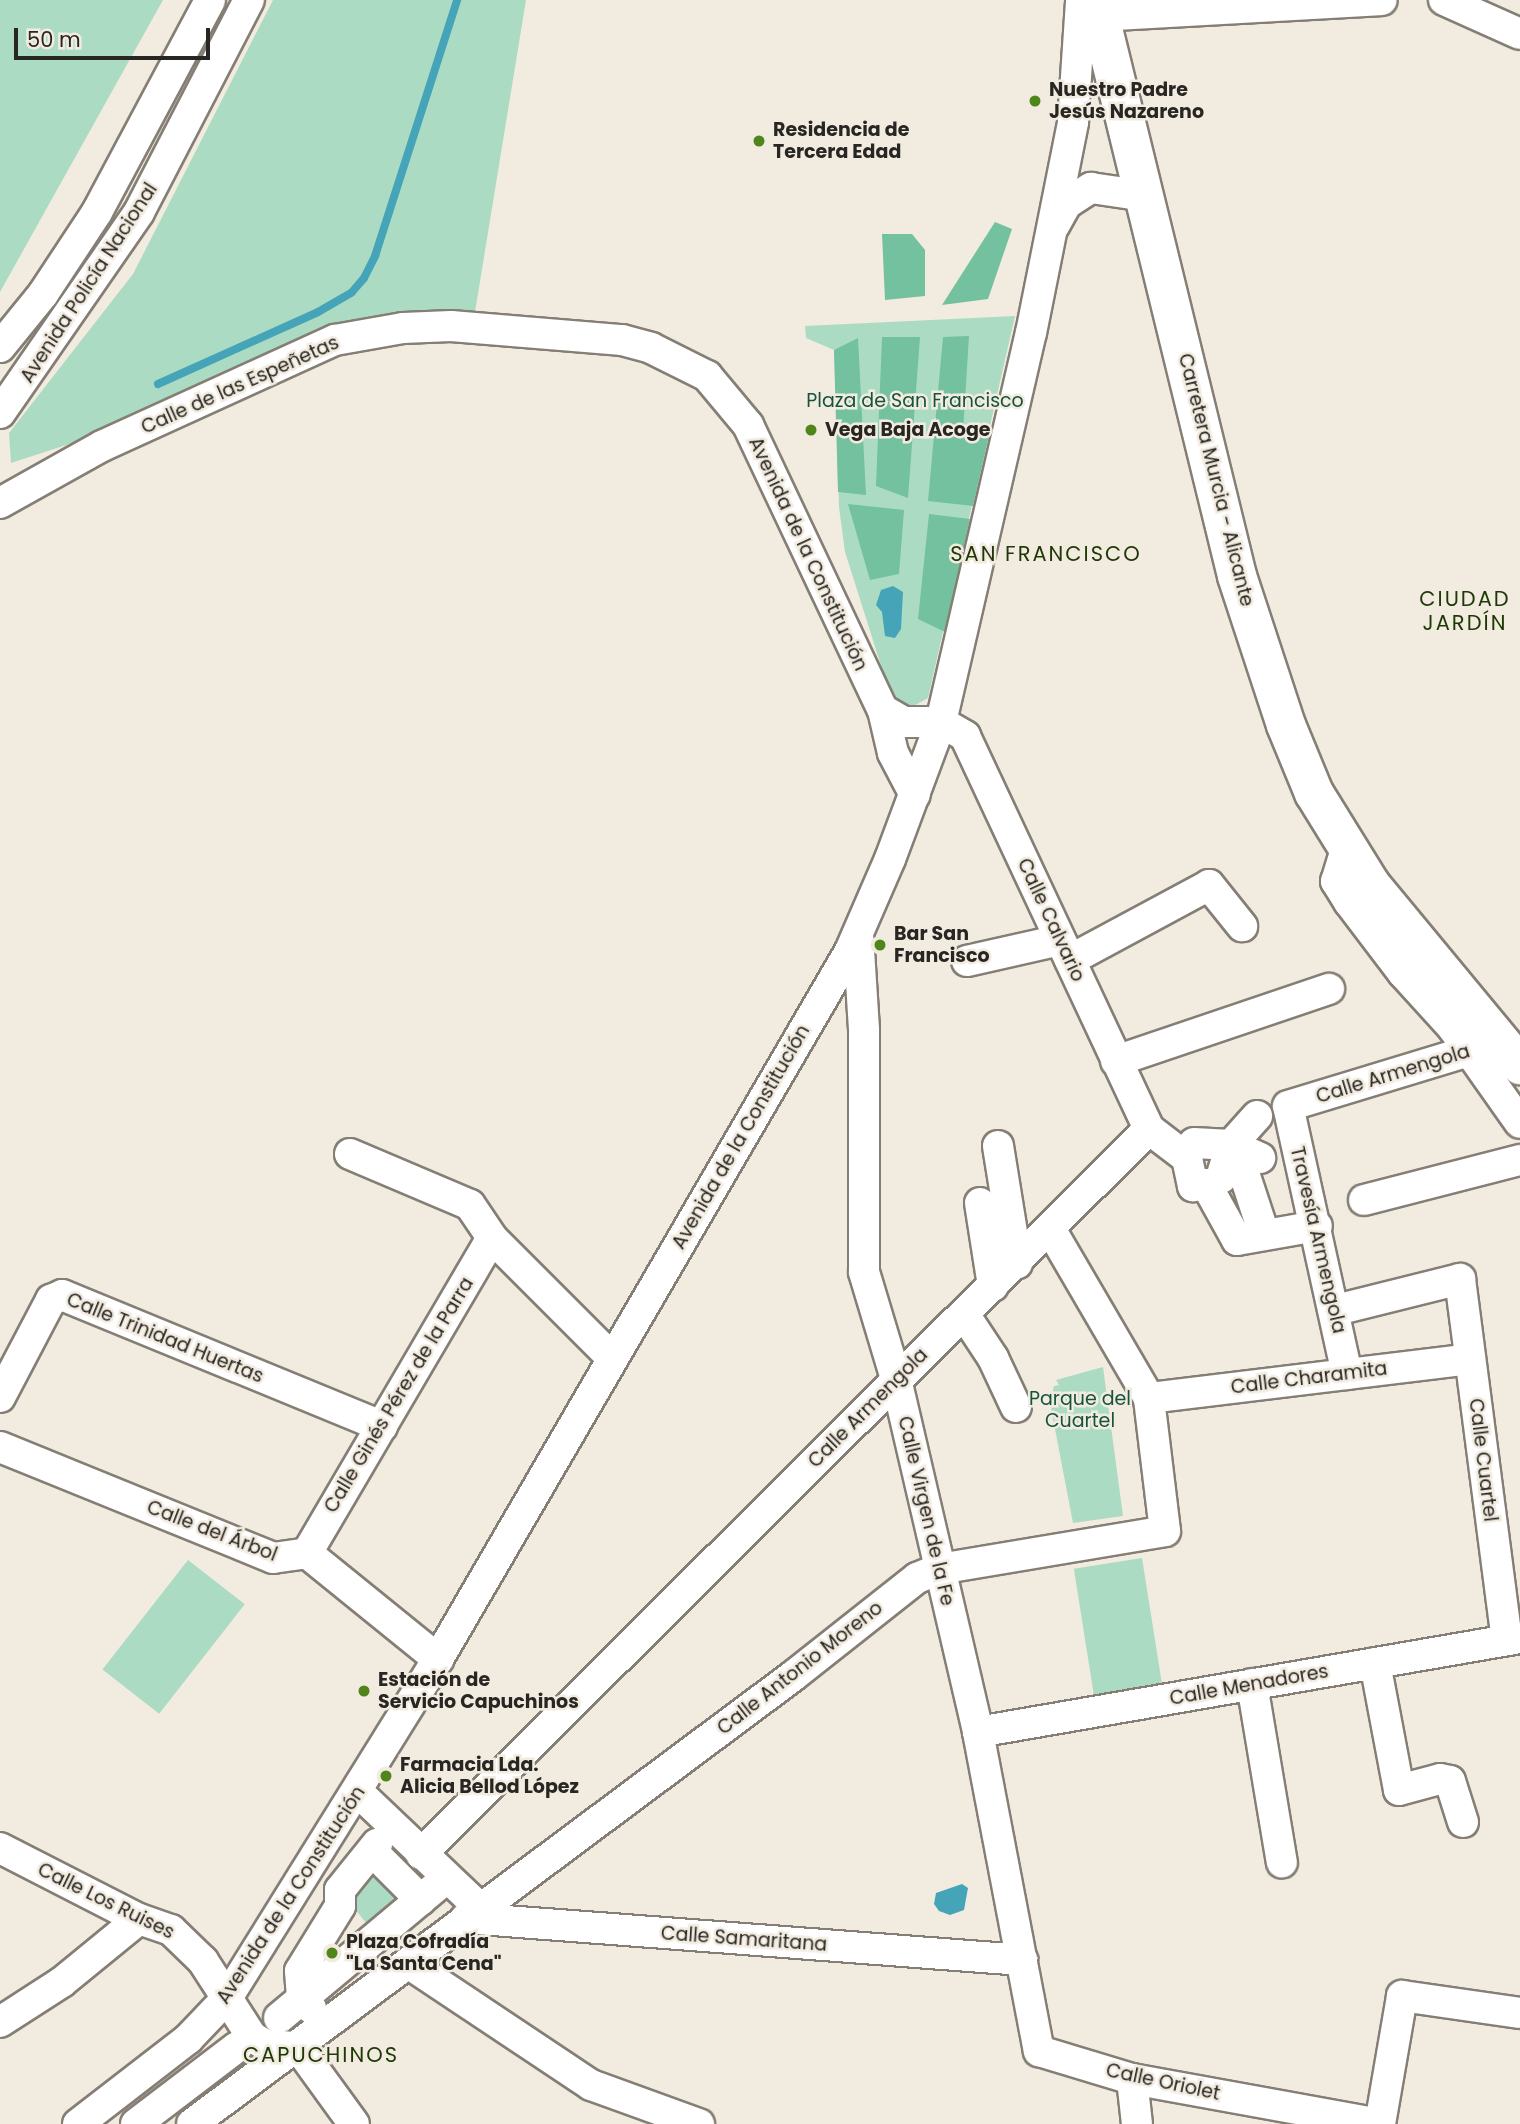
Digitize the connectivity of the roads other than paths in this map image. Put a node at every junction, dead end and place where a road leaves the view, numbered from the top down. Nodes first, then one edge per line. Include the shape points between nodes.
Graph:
1 (210, 0) edge
2 (249, 0) edge
3 (1382, 0) edge
4 (1444, 0) edge
5 (1092, 5) edge
6 (1520, 34) edge
7 (1146, 196) junction
8 (1046, 242) junction
9 (622, 340) joint
10 (0, 347) edge
11 (0, 413) edge
12 (0, 503) edge
13 (883, 710) junction
14 (941, 722) junction
15 (915, 795) junction
16 (1242, 926) dead end
17 (858, 934) junction
18 (1065, 950) junction
19 (967, 961) dead end
20 (1329, 989) dead end
21 (1496, 1053) edge
22 (1116, 1061) junction
23 (1288, 1106) joint
24 (1257, 1116) dead end
25 (1520, 1123) edge
26 (1149, 1129) junction
27 (998, 1146) dead end
28 (350, 1154) dead end
29 (1515, 1162) edge
30 (1364, 1200) dead end
31 (980, 1203) dead end
32 (1317, 1226) junction
33 (1051, 1230) junction
34 (1273, 1232) junction
35 (492, 1238) junction
36 (1017, 1263) junction
37 (993, 1286) junction
38 (1336, 1310) junction
39 (964, 1314) junction
40 (611, 1357) junction
41 (1470, 1359) junction
42 (1346, 1374) junction
43 (896, 1379) junction
44 (0, 1397) edge
45 (1149, 1398) junction
46 (1016, 1407) dead end
47 (382, 1426) junction
48 (0, 1447) edge
49 (306, 1553) junction
50 (939, 1569) junction
51 (1513, 1639) edge
52 (438, 1659) junction
53 (1375, 1663) junction
54 (1252, 1684) junction
55 (978, 1732) junction
56 (358, 1792) junction
57 (1463, 1822) dead end
58 (0, 1848) edge
59 (421, 1854) junction
60 (1282, 1863) dead end
61 (356, 1912) dead end
62 (472, 1913) junction
63 (139, 1919) junction
64 (354, 1957) junction
65 (1022, 1960) junction
66 (408, 1963) junction
67 (227, 1998) junction
68 (1520, 2013) edge
69 (0, 2022) edge
70 (298, 2047) junction
71 (235, 2061) dead end
72 (1132, 2079) junction
73 (78, 2124) edge
74 (136, 2124) edge
75 (192, 2124) edge
76 (354, 2124) edge
77 (699, 2124) edge
78 (1137, 2124) edge
79 (1380, 2124) edge

1 - 10 street, Avenida Policía Nacional via 97,212 43,294
2 - 11 street, Avenida Policía Nacional via 139,212
3 - 5 street
4 - 6 street
5 - 7 highway, Carretera Murcia - Alicante
5 - 8 street, Avenida de la Constitución via 1073,122
7 - 8 street via 1091,188 1066,204
7 - 21 highway, Carretera Murcia - Alicante via 1237,576 1314,793
8 - 14 street, Avenida de la Constitución via 1031,333
9 - 12 street, Calle de las Espeñetas via 451,326 403,328 335,340 103,446
9 - 13 street, Avenida de la Constitución via 674,357 707,376 731,400 762,451
13 - 14 street via 904,722
13 - 15 street, Avenida de la Constitución via 893,753
14 - 15 street, Avenida de la Constitución
14 - 18 street, Calle Calvario via 965,736
15 - 17 street, Avenida de la Constitución
16 - 18 street via 1209,885
17 - 40 street, Avenida de la Constitución
17 - 43 street, Calle Virgen de la Fe via 864,1030 864,1272
18 - 19 street
18 - 22 street, Calle Calvario
20 - 22 street
21 - 23 street, Calle Armengola
21 - 25 street
22 - 26 street, Calle Calvario
23 - 32 street, Travesía Armengola
24 - 34 street via 1236,1167
26 - 33 street, Calle Armengola
26 - 34 street via 1188,1158 1193,1186 1206,1184 1237,1240
27 - 36 street
28 - 35 street via 460,1198 480,1214
29 - 30 street
31 - 37 street
32 - 34 street
32 - 38 street, Travesía Armengola
33 - 36 street, Calle Armengola
33 - 45 street
35 - 40 street
35 - 47 street, Calle Ginés Pérez de la Parra
36 - 37 street, Calle Armengola
37 - 39 street, Calle Armengola
38 - 41 street, Calle Cuartel via 1460,1279
38 - 42 street, Travesía Armengola
39 - 43 street, Calle Armengola
39 - 46 street via 993,1358
40 - 52 street, Avenida de la Constitución
41 - 42 street, Calle Charamita
41 - 51 street, Calle Cuartel
42 - 45 street, Calle Charamita
43 - 50 street, Calle Virgen de la Fe
43 - 59 street, Calle Armengola
44 - 47 street, Calle Trinidad Huertas via 51,1300 62,1295
45 - 50 street, Calle Antonio Moreno via 1165,1531
47 - 49 street, Calle Ginés Pérez de la Parra
48 - 49 street, Calle del Árbol via 273,1558
49 - 52 street, Calle del Árbol
50 - 55 street, Calle Virgen de la Fe
50 - 62 street, Calle Antonio Moreno via 895,1594 793,1676
51 - 53 street, Calle Menadores
52 - 56 street, Avenida de la Constitución
53 - 54 street, Calle Menadores
53 - 57 street via 1399,1790 1440,1779 1450,1781
54 - 55 street, Calle Menadores
54 - 60 street
55 - 65 street, Calle Virgen de la Fe
56 - 59 street
56 - 67 street, Avenida de la Constitución
58 - 63 street, Calle Los Ruises
59 - 62 street
61 - 64 street
62 - 65 street, Calle Samaritana
62 - 66 street, Calle Antonio Moreno
63 - 67 street, Calle Los Ruises via 171,1930 185,1941
63 - 69 street via 62,1982
64 - 64 street via 299,2010 298,1959 340,1906 340,1889 368,1868 429,1893 391,1919
65 - 72 street, Calle Oriolet via 1039,2051
66 - 70 street, Calle Antonio Moreno
66 - 77 street via 591,2085
67 - 70 street, Calle Los Ruises via 252,2037 266,2045
67 - 73 street, Avenida de la Constitución via 188,2039
68 - 79 street via 1402,1996
70 - 75 street, Calle Antonio Moreno
70 - 76 street
71 - 74 street
72 - 78 street
72 - 79 street, Calle Oriolet

